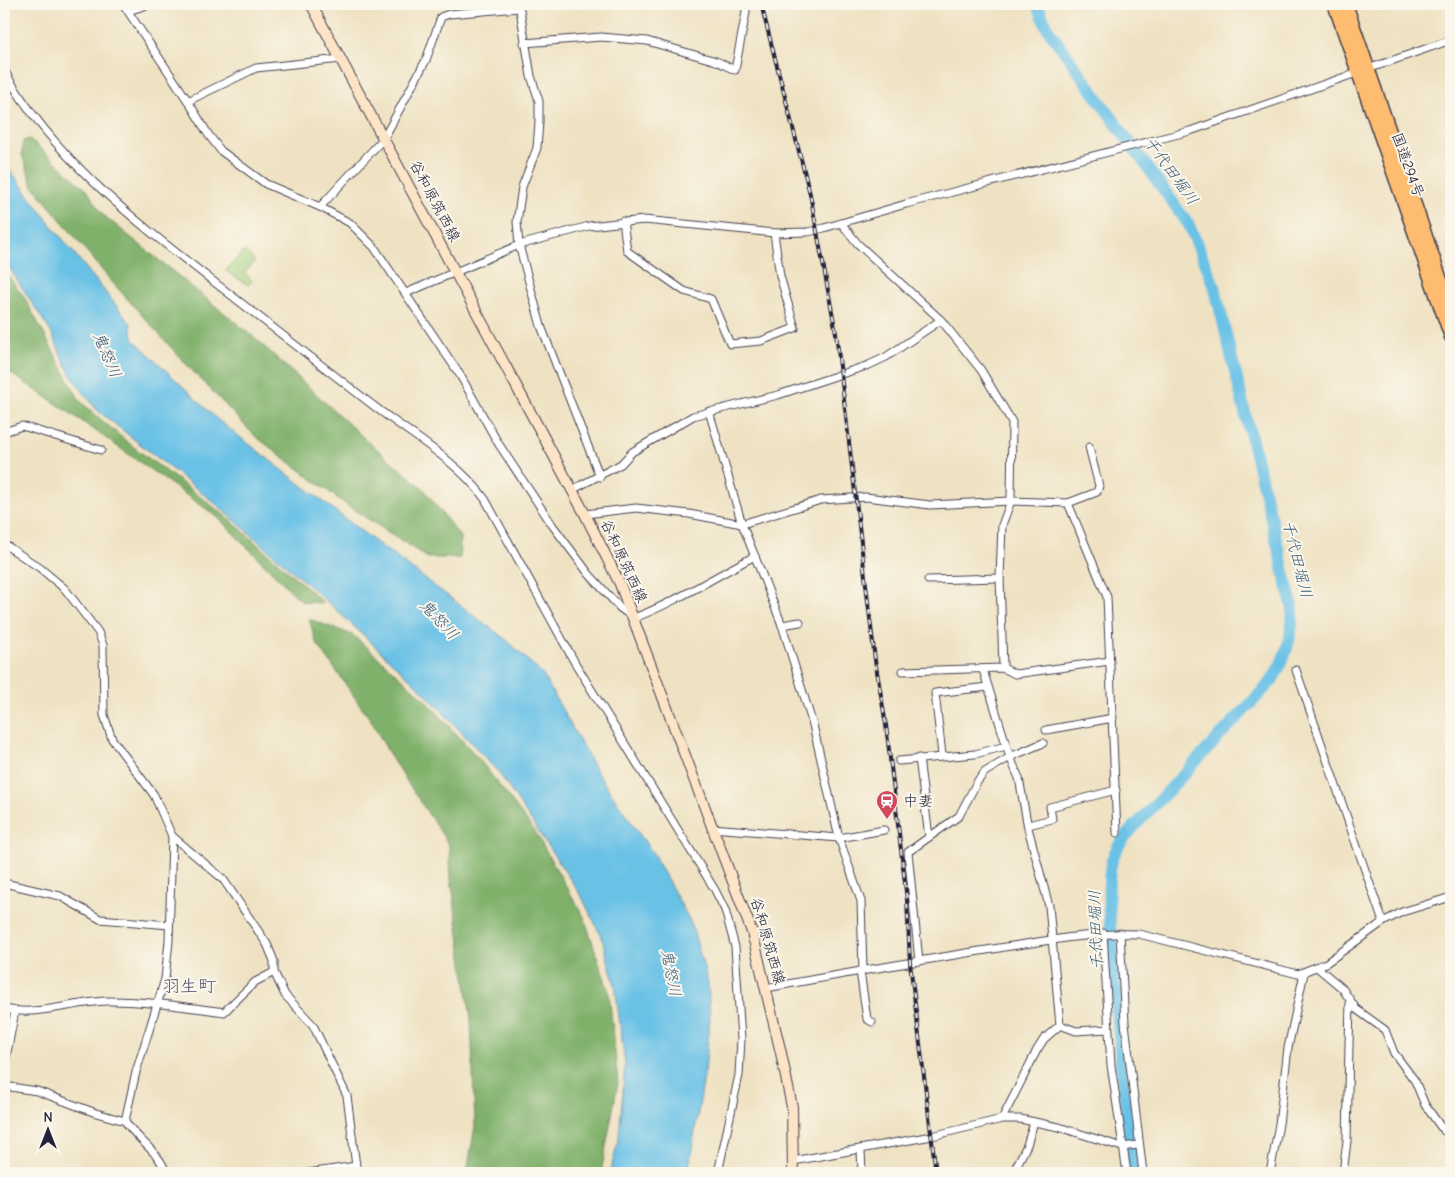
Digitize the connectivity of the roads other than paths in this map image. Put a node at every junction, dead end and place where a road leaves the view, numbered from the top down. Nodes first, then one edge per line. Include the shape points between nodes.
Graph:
1 (123, 4) edge
2 (150, 4) edge
3 (311, 4) edge
4 (745, 4) edge
5 (1334, 4) edge
6 (1346, 4) edge
7 (519, 6) edge
8 (128, 11) junction
9 (1451, 40) edge
10 (524, 42) junction
11 (341, 59) junction
12 (4, 70) edge
13 (1364, 71) junction
14 (188, 101) junction
15 (384, 138) junction
16 (320, 207) junction
17 (623, 221) junction
18 (841, 223) junction
19 (774, 233) junction
20 (519, 246) junction
21 (456, 272) junction
22 (406, 293) junction
23 (1451, 309) edge
24 (941, 320) junction
25 (1451, 337) edge
26 (709, 411) junction
27 (4, 432) edge
28 (1090, 447) dead end
29 (101, 450) dead end
30 (600, 476) junction
31 (572, 490) junction
32 (1011, 501) junction
33 (1068, 503) junction
34 (585, 514) junction
35 (742, 524) junction
36 (4, 544) edge
37 (755, 556) junction
38 (1000, 578) junction
39 (928, 580) dead end
40 (634, 618) junction
41 (800, 622) dead end
42 (782, 625) junction
43 (1110, 661) junction
44 (1004, 668) junction
45 (982, 670) junction
46 (1296, 670) dead end
47 (903, 671) dead end
48 (988, 686) junction
49 (1113, 718) junction
50 (1046, 730) dead end
51 (1043, 743) dead end
52 (1006, 746) junction
53 (942, 756) junction
54 (1010, 757) junction
55 (919, 758) junction
56 (899, 761) dead end
57 (1116, 790) junction
58 (1028, 825) junction
59 (711, 828) junction
60 (884, 830) dead end
61 (1117, 833) dead end
62 (172, 836) junction
63 (929, 837) junction
64 (839, 838) junction
65 (4, 883) edge
66 (1451, 897) edge
67 (1383, 922) junction
68 (169, 925) junction
69 (1120, 933) junction
70 (1103, 934) junction
71 (1054, 940) junction
72 (919, 961) junction
73 (1318, 968) junction
74 (862, 971) junction
75 (274, 972) junction
76 (1304, 973) junction
77 (766, 988) junction
78 (1350, 999) junction
79 (156, 1004) junction
80 (4, 1009) edge
81 (15, 1011) junction
82 (872, 1022) dead end
83 (1060, 1025) junction
84 (1108, 1029) junction
85 (4, 1068) edge
86 (4, 1086) edge
87 (1002, 1119) junction
88 (126, 1121) junction
89 (1034, 1122) junction
90 (1451, 1136) edge
91 (1138, 1145) junction
92 (1122, 1147) junction
93 (861, 1150) junction
94 (793, 1161) junction
95 (166, 1173) edge
96 (308, 1173) edge
97 (718, 1173) edge
98 (793, 1173) edge
99 (862, 1173) edge
100 (1013, 1173) edge
101 (1127, 1173) edge
102 (1143, 1173) edge
103 (1270, 1173) edge
104 (1343, 1173) edge

1 - 8 street
2 - 8 street
3 - 11 main road, 谷和原筑西線
4 - 10 street via 735,70 716,61 647,41 601,37
5 - 13 highway, 国道294号
6 - 13 highway, 国道294号
7 - 10 street
7 - 15 street via 441,17 426,60
8 - 14 street
9 - 13 street
10 - 20 street via 539,101 539,122 537,148 522,187 517,222
11 - 14 street via 256,68
11 - 15 main road, 谷和原筑西線
12 - 97 street via 50,139 84,173 173,250 459,470 485,499 575,663 715,890 724,910 735,946 741,1039 738,1075
13 - 18 street via 1190,131
13 - 23 highway, 国道294号
13 - 25 highway, 国道294号
14 - 16 street via 221,151 266,184
15 - 16 street
15 - 21 main road, 谷和原筑西線
16 - 22 street via 350,222 374,247
17 - 19 street via 644,220
17 - 19 street via 627,251 684,291 711,299 730,344 760,341 795,328 780,276
17 - 20 street via 589,226
18 - 19 street via 808,232
18 - 24 street via 858,244
20 - 21 street
20 - 30 street via 542,326
21 - 22 street
21 - 31 main road, 谷和原筑西線
22 - 40 street via 553,526 589,574 620,608
24 - 26 street via 869,365 778,395
24 - 32 street via 981,370 1012,422
26 - 30 street via 662,432
26 - 35 street
27 - 29 street via 22,426
28 - 33 street via 1099,486 1097,492
30 - 31 street
31 - 34 main road, 谷和原筑西線
32 - 33 street
32 - 35 street via 930,505 866,497 821,500
32 - 38 street via 1002,525
33 - 43 street via 1107,597
34 - 35 street via 636,508
34 - 40 main road, 谷和原筑西線
35 - 37 street
36 - 62 street via 65,589 98,632 104,645 104,715 112,739 154,795
37 - 40 street via 665,606
37 - 42 street
38 - 39 street
38 - 44 street
40 - 59 main road, 谷和原筑西線
41 - 42 street
42 - 64 street via 813,724
43 - 44 street via 1015,674
43 - 49 street
44 - 45 street
45 - 47 street
45 - 48 street
46 - 67 street
48 - 52 street
48 - 53 street via 935,692
49 - 50 street
49 - 57 street
51 - 54 street
52 - 53 street via 975,754
52 - 54 street
53 - 55 street
54 - 58 street via 1019,778
54 - 63 street via 985,772 959,816
55 - 56 street
55 - 63 street
57 - 58 street via 1050,808 1052,819
57 - 61 street
58 - 71 street via 1049,906
59 - 64 street
59 - 77 main road, 谷和原筑西線 via 743,904
60 - 64 street
62 - 68 street
62 - 75 street via 223,879 268,944
63 - 72 street via 908,852 906,858
64 - 74 street via 861,902
65 - 68 street via 60,896 100,919
66 - 67 street via 1421,904
67 - 73 street
68 - 79 street via 165,979
69 - 70 street
69 - 76 street via 1138,934 1292,974
69 - 91 street via 1124,1023
70 - 71 street
70 - 84 street
71 - 72 street
71 - 83 street
72 - 74 street
73 - 76 street
73 - 78 street
74 - 77 street
74 - 82 street via 867,1019
75 - 79 street via 255,982 224,1012
75 - 96 street via 285,995 313,1025 347,1096 356,1166
76 - 103 street via 1288,1048
77 - 94 main road, 谷和原筑西線 via 792,1107
78 - 90 street via 1356,1008 1385,1030 1394,1053 1415,1081 1425,1106
78 - 104 street via 1347,1141
79 - 81 street via 109,1001
79 - 88 street
80 - 81 street
81 - 85 street
83 - 84 street via 1076,1031
83 - 87 street via 1037,1050
84 - 92 street
86 - 88 street via 37,1091
87 - 89 street
87 - 93 street
88 - 95 street via 159,1158
89 - 92 street via 1059,1126
89 - 100 street
91 - 92 street
91 - 102 street
92 - 101 street
93 - 94 street
93 - 99 street
94 - 98 main road, 谷和原筑西線

